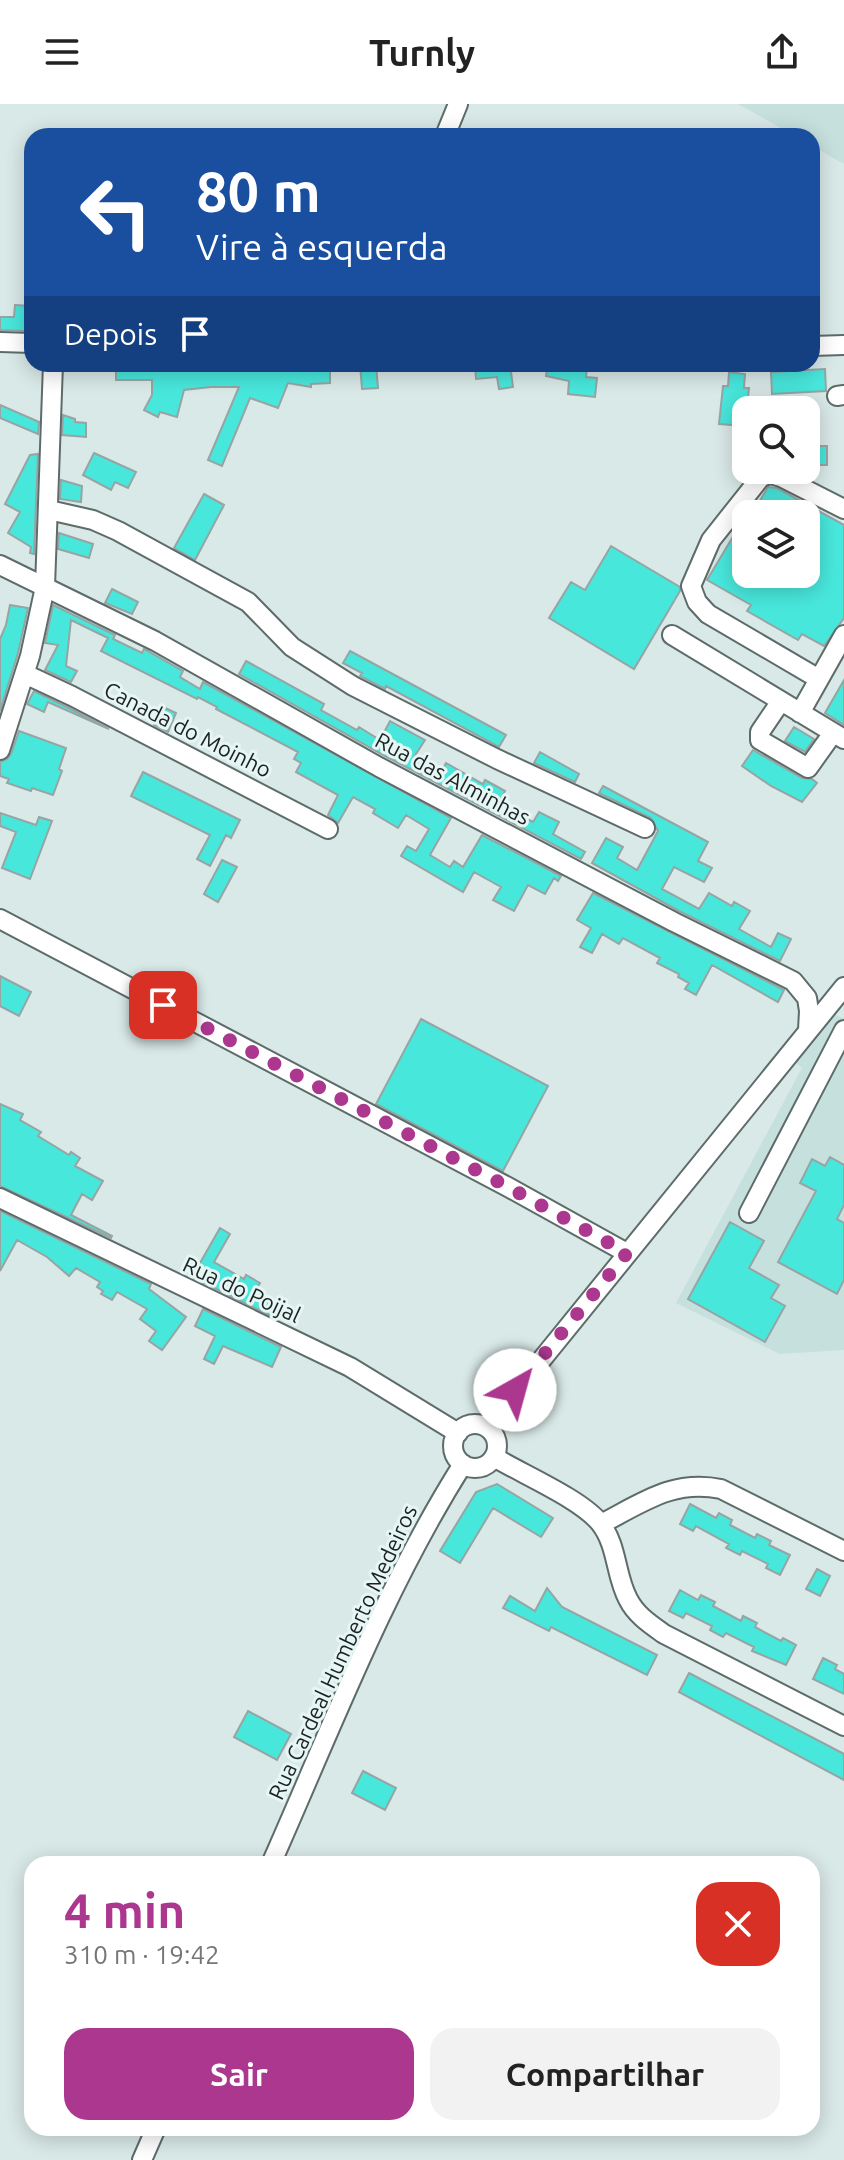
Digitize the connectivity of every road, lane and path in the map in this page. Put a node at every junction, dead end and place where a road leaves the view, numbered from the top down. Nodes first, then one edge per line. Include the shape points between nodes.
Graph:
1 (458, 104) edge
2 (448, 128) edge
3 (0, 342) edge
4 (24, 343) edge
5 (844, 345) edge
6 (820, 346) edge
7 (53, 372) edge
8 (844, 509) edge
9 (49, 510) junction
10 (0, 565) edge
11 (45, 587) junction
12 (672, 635) dead end
13 (844, 635) edge
14 (25, 674) junction
15 (819, 679) junction
16 (781, 701) junction
17 (800, 713) junction
18 (838, 736) edge
19 (0, 750) edge
20 (645, 828) dead end
21 (328, 829) dead end
22 (0, 919) edge
23 (842, 993) edge
24 (808, 1030) junction
25 (844, 1030) edge
26 (0, 1198) edge
27 (749, 1213) dead end
28 (627, 1253) junction
29 (487, 1427) junction
30 (458, 1433) junction
31 (494, 1457) junction
32 (463, 1464) junction
33 (601, 1524) junction
34 (844, 1551) edge
35 (844, 1726) edge
36 (275, 1856) edge
37 (152, 2136) edge
38 (142, 2160) edge

1 - 2 street
3 - 4 street
5 - 6 street
7 - 9 street
8 - 15 street via 781,477 761,477 711,540 691,586 708,614
9 - 11 street
9 - 20 street via 118,531 248,602 292,647 353,686
10 - 11 street, Rua das Alminhas
11 - 14 street
11 - 24 street, Rua das Alminhas via 793,981 807,998
12 - 16 street
13 - 15 street
14 - 19 street
14 - 21 street, Canada do Moinho
15 - 17 street
16 - 17 street
16 - 18 street via 760,740 808,768
17 - 18 street
22 - 28 street
23 - 24 street
24 - 28 street
25 - 27 street
26 - 30 street, Rua do Poijal via 350,1367
28 - 29 street
29 - 30 street via 468,1425
29 - 31 street via 496,1441
30 - 32 street via 454,1449
31 - 32 street via 480,1467
31 - 33 street via 583,1508
32 - 36 street, Rua Cardeal Humberto Medeiros via 395,1584
33 - 34 street via 662,1492 704,1485
33 - 35 street via 614,1549 626,1597 645,1621
37 - 38 street

